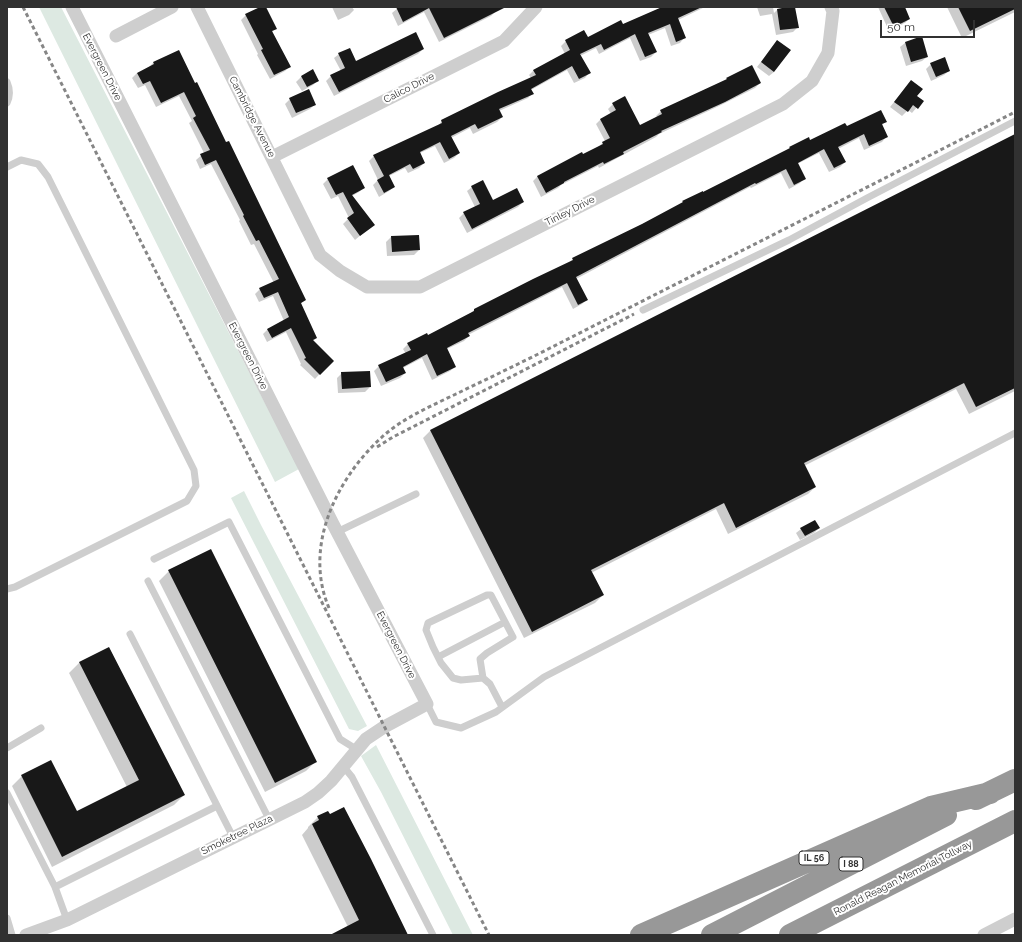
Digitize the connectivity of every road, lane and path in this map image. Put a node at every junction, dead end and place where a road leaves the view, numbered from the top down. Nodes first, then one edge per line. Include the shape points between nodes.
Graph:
1 (72, 7) edge
2 (172, 7) edge
3 (197, 7) edge
4 (536, 7) edge
5 (831, 7) edge
6 (116, 36) dead end
7 (7, 82) edge
8 (7, 103) edge
9 (1015, 121) edge
10 (272, 157) junction
11 (7, 167) edge
12 (307, 228) joint
13 (643, 310) dead end
14 (1015, 433) edge
15 (416, 494) dead end
16 (337, 532) junction
17 (154, 559) dead end
18 (148, 581) dead end
19 (7, 589) edge
20 (505, 622) junction
21 (130, 634) dead end
22 (438, 657) junction
23 (483, 678) junction
24 (427, 704) junction
25 (502, 707) junction
26 (41, 728) dead end
27 (7, 748) edge
28 (356, 749) junction
29 (343, 766) junction
30 (1015, 780) edge
31 (7, 793) edge
32 (990, 793) junction
33 (217, 806) junction
34 (269, 819) junction
35 (1015, 821) edge
36 (233, 837) junction
37 (55, 887) junction
38 (7, 918) edge
39 (1015, 919) edge
40 (67, 920) junction
41 (12, 935) edge
42 (26, 935) edge
43 (433, 935) edge
44 (641, 935) edge
45 (712, 935) edge
46 (790, 935) edge
47 (984, 935) edge

1 - 16 street, Evergreen Drive
2 - 6 street
3 - 10 street, Cambridge Avenue
4 - 10 street, Calico Drive via 504,41
5 - 12 street, Tinley Drive via 833,11 828,53 812,81 783,104 420,287 367,286 340,271 320,255
7 - 8 lane
9 - 13 lane via 789,240
10 - 12 street, Cambridge Avenue
11 - 19 lane via 21,160 38,164 48,177 194,470 196,486 187,501
14 - 25 lane via 544,677
15 - 16 lane
16 - 24 street, Evergreen Drive
17 - 28 lane via 229,522 340,739
18 - 34 lane
20 - 22 lane
20 - 22 lane via 491,595 487,594 428,623 426,630
20 - 23 lane via 513,637 480,659
21 - 33 lane
22 - 23 lane via 453,678
23 - 25 lane via 490,684
24 - 25 lane via 436,722 461,728
24 - 28 street, Smoketree Plaza via 366,738
26 - 27 lane
28 - 29 street, Smoketree Plaza
29 - 34 street, Smoketree Plaza via 318,793
29 - 43 lane via 352,777
30 - 32 highway, I 88
31 - 37 lane
32 - 44 highway, IL 56 via 931,807
32 - 45 highway, I 88
33 - 36 lane
33 - 37 lane
34 - 36 street, Smoketree Plaza
35 - 46 highway, Ronald Reagan Memorial Tollway
36 - 40 street, Smoketree Plaza
37 - 40 lane
38 - 41 lane
39 - 47 street
40 - 42 street, Smoketree Plaza

